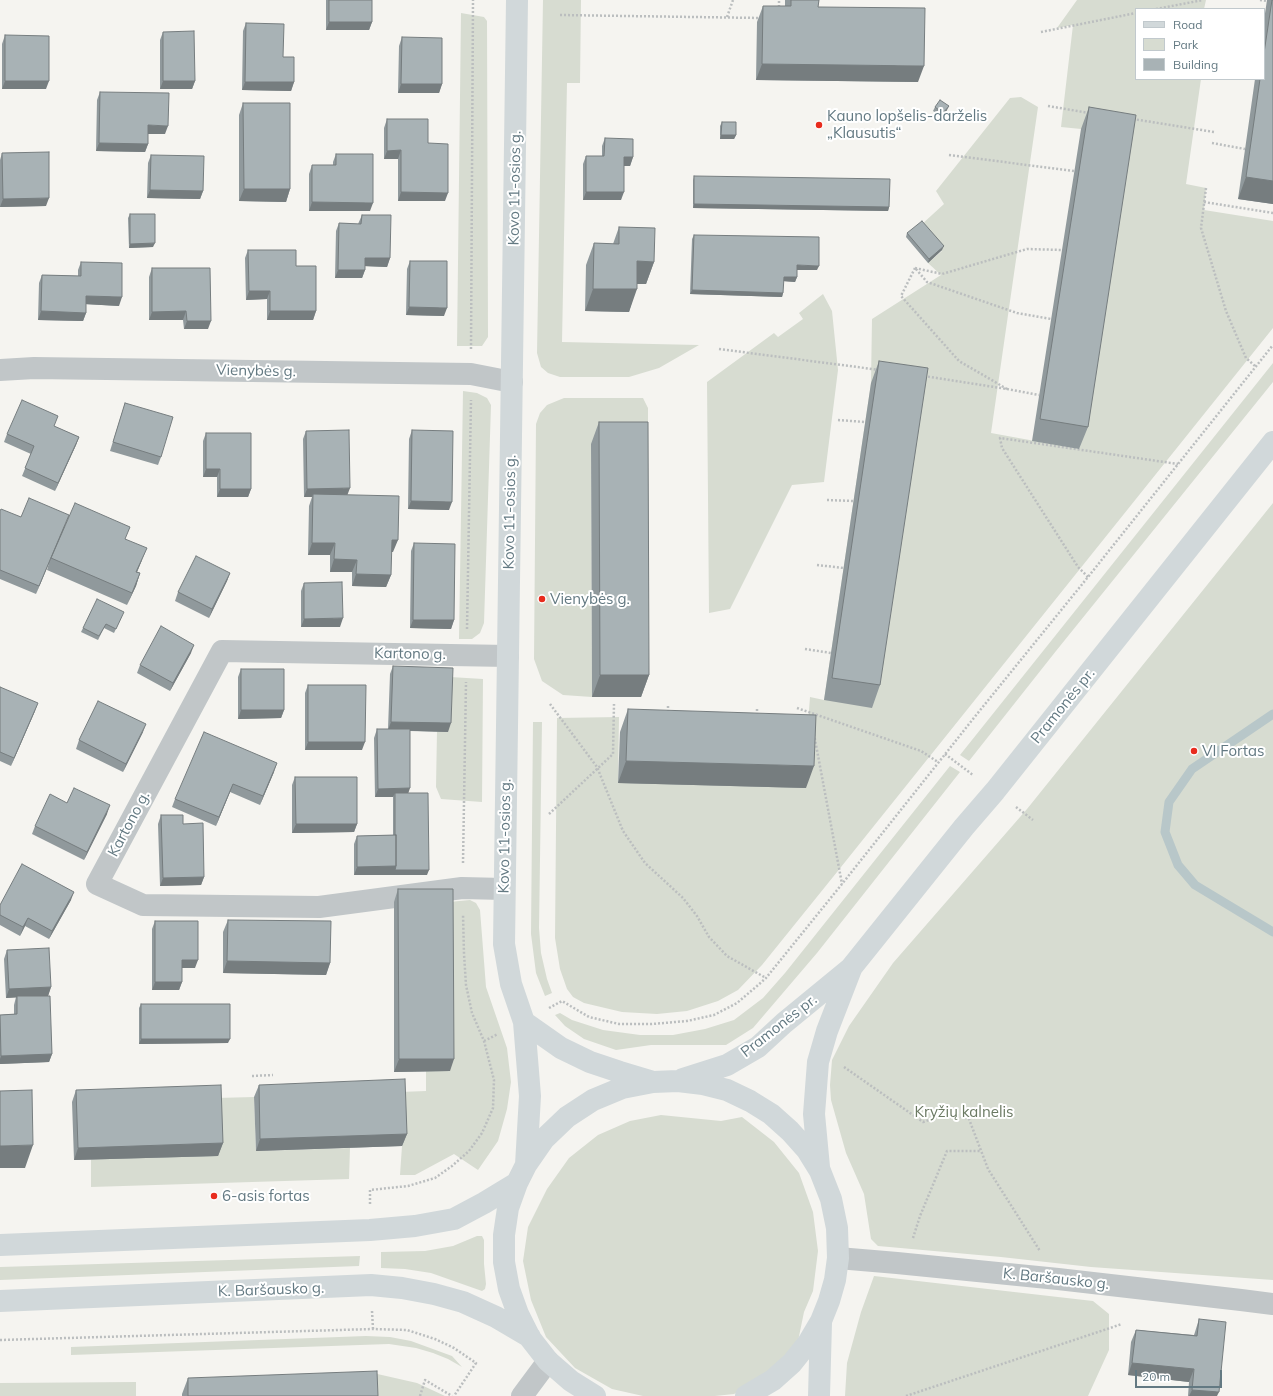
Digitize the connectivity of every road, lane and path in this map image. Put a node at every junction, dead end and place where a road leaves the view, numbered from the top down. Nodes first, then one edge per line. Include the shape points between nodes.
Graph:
1 (473, 0) edge
2 (518, 0) edge
3 (733, 0) edge
4 (780, 0) edge
5 (1203, 0) edge
6 (1260, 0) edge
7 (1267, 1) dead end
8 (1161, 8) edge
9 (779, 12) edge
10 (1135, 13) edge
11 (560, 15) dead end
12 (727, 17) junction
13 (764, 18) edge
14 (1040, 32) dead end
15 (1048, 106) dead end
16 (1096, 114) edge
17 (1127, 118) edge
18 (1214, 132) dead end
19 (1212, 143) dead end
20 (1245, 149) dead end
21 (949, 155) dead end
22 (1074, 171) dead end
23 (1206, 188) dead end
24 (1204, 202) junction
25 (1273, 213) edge
26 (1062, 250) dead end
27 (915, 268) junction
28 (1051, 319) dead end
29 (1273, 345) edge
30 (719, 349) dead end
31 (1255, 366) junction
32 (0, 370) edge
33 (885, 370) edge
34 (471, 374) junction
35 (923, 376) edge
36 (512, 382) junction
37 (1007, 389) junction
38 (1039, 396) dead end
39 (838, 420) dead end
40 (865, 422) dead end
41 (1273, 442) edge
42 (1178, 464) junction
43 (827, 500) dead end
44 (853, 501) dead end
45 (817, 565) dead end
46 (844, 568) dead end
47 (1088, 577) junction
48 (805, 649) dead end
49 (831, 653) dead end
50 (466, 655) junction
51 (508, 656) junction
52 (550, 704) dead end
53 (614, 704) edge
54 (668, 705) dead end
55 (757, 707) dead end
56 (797, 708) dead end
57 (810, 712) junction
58 (668, 719) edge
59 (812, 720) edge
60 (757, 721) edge
61 (813, 728) edge
62 (938, 762) junction
63 (597, 767) junction
64 (549, 814) dead end
65 (842, 884) junction
66 (462, 888) junction
67 (504, 889) junction
68 (851, 968) junction
69 (766, 978) junction
70 (562, 1001) dead end
71 (524, 1022) junction
72 (844, 1067) dead end
73 (274, 1075) dead end
74 (252, 1076) dead end
75 (678, 1081) junction
76 (653, 1082) junction
77 (981, 1152) junction
78 (820, 1171) junction
79 (521, 1174) junction
80 (370, 1190) dead end
81 (0, 1245) edge
82 (838, 1258) junction
83 (897, 1263) junction
84 (1058, 1279) junction
85 (0, 1301) edge
86 (1273, 1304) edge
87 (821, 1321) junction
88 (1122, 1324) dead end
89 (530, 1338) junction
90 (0, 1340) edge
91 (548, 1361) junction
92 (420, 1396) edge
93 (453, 1396) edge
94 (522, 1396) edge
95 (595, 1396) edge
96 (746, 1396) edge
97 (819, 1396) edge
98 (906, 1396) edge

1 - 34 path
2 - 36 main road, Kovo 11-osios g.
3 - 12 path
4 - 9 path
5 - 8 path
6 - 7 path
10 - 14 path
11 - 12 path
12 - 13 path
15 - 16 path
17 - 18 path
19 - 20 path
21 - 22 path
23 - 24 path
24 - 25 path
24 - 31 path via 1201,228 1226,311 1246,358
26 - 27 path via 1027,249 942,274
27 - 28 path via 927,282 1017,314
27 - 37 path via 902,296 959,361
29 - 31 path
30 - 33 path
31 - 42 path
32 - 34 street, Vienybės g. via 34,368
34 - 36 street, Vienybės g.
34 - 50 path
35 - 37 path
36 - 51 main road, Kovo 11-osios g.
37 - 38 path
39 - 40 path
41 - 68 main road, Pramonės pr.
42 - 47 path
42 - 47 path via 1000,438 1002,448 1078,567
43 - 44 path
45 - 46 path
47 - 62 path
48 - 49 path
50 - 51 street, Kartono g.
50 - 66 path
50 - 66 street, Kartono g. via 222,651 97,884 143,905 166,906 319,907
51 - 67 main road, Kovo 11-osios g.
52 - 63 path
53 - 63 path via 613,754
54 - 58 path
55 - 60 path
56 - 57 path
57 - 59 path
57 - 62 path via 921,751
61 - 65 path
62 - 65 path
63 - 64 path
63 - 69 path via 623,831 645,862 683,898 698,916 709,937 727,956
65 - 69 path
66 - 67 street, Kartono g.
66 - 80 path via 466,985 472,1013 484,1041 494,1080 493,1108 482,1133 469,1151 435,1178 408,1186
67 - 71 main road, Kovo 11-osios g. via 504,944 511,984
68 - 75 main road, Pramonės pr. via 758,1047 727,1065
68 - 78 main road, Pramonės pr. via 818,1062 814,1114
69 - 70 path via 737,1003 714,1015 687,1021 619,1024 589,1017
71 - 76 main road via 561,1048 590,1062
71 - 79 main road, Kovo 11-osios g. via 530,1096
72 - 77 path via 923,1122 950,1113 969,1119
73 - 74 path
75 - 76 main road
75 - 78 main road via 727,1090 771,1114 807,1150
76 - 79 main road via 622,1088 593,1100 567,1117 544,1139
77 - 83 path via 947,1151 911,1245
77 - 84 path via 988,1169
78 - 82 main road via 831,1199 837,1228
79 - 81 main road via 484,1203 454,1219 415,1226
79 - 89 main road via 507,1215 504,1262 509,1289
82 - 83 street, K. Baršausko g.
82 - 87 main road via 835,1280
83 - 84 street, K. Baršausko g.
84 - 86 street, K. Baršausko g.
85 - 89 main road, K. Baršausko g. via 371,1285 402,1288 463,1302 496,1317
87 - 96 main road via 792,1363 773,1380
87 - 97 main road
88 - 98 path
89 - 91 main road
90 - 93 path via 407,1330 454,1348 476,1363
91 - 94 street
91 - 95 main road via 571,1381
92 - 93 path via 425,1380

